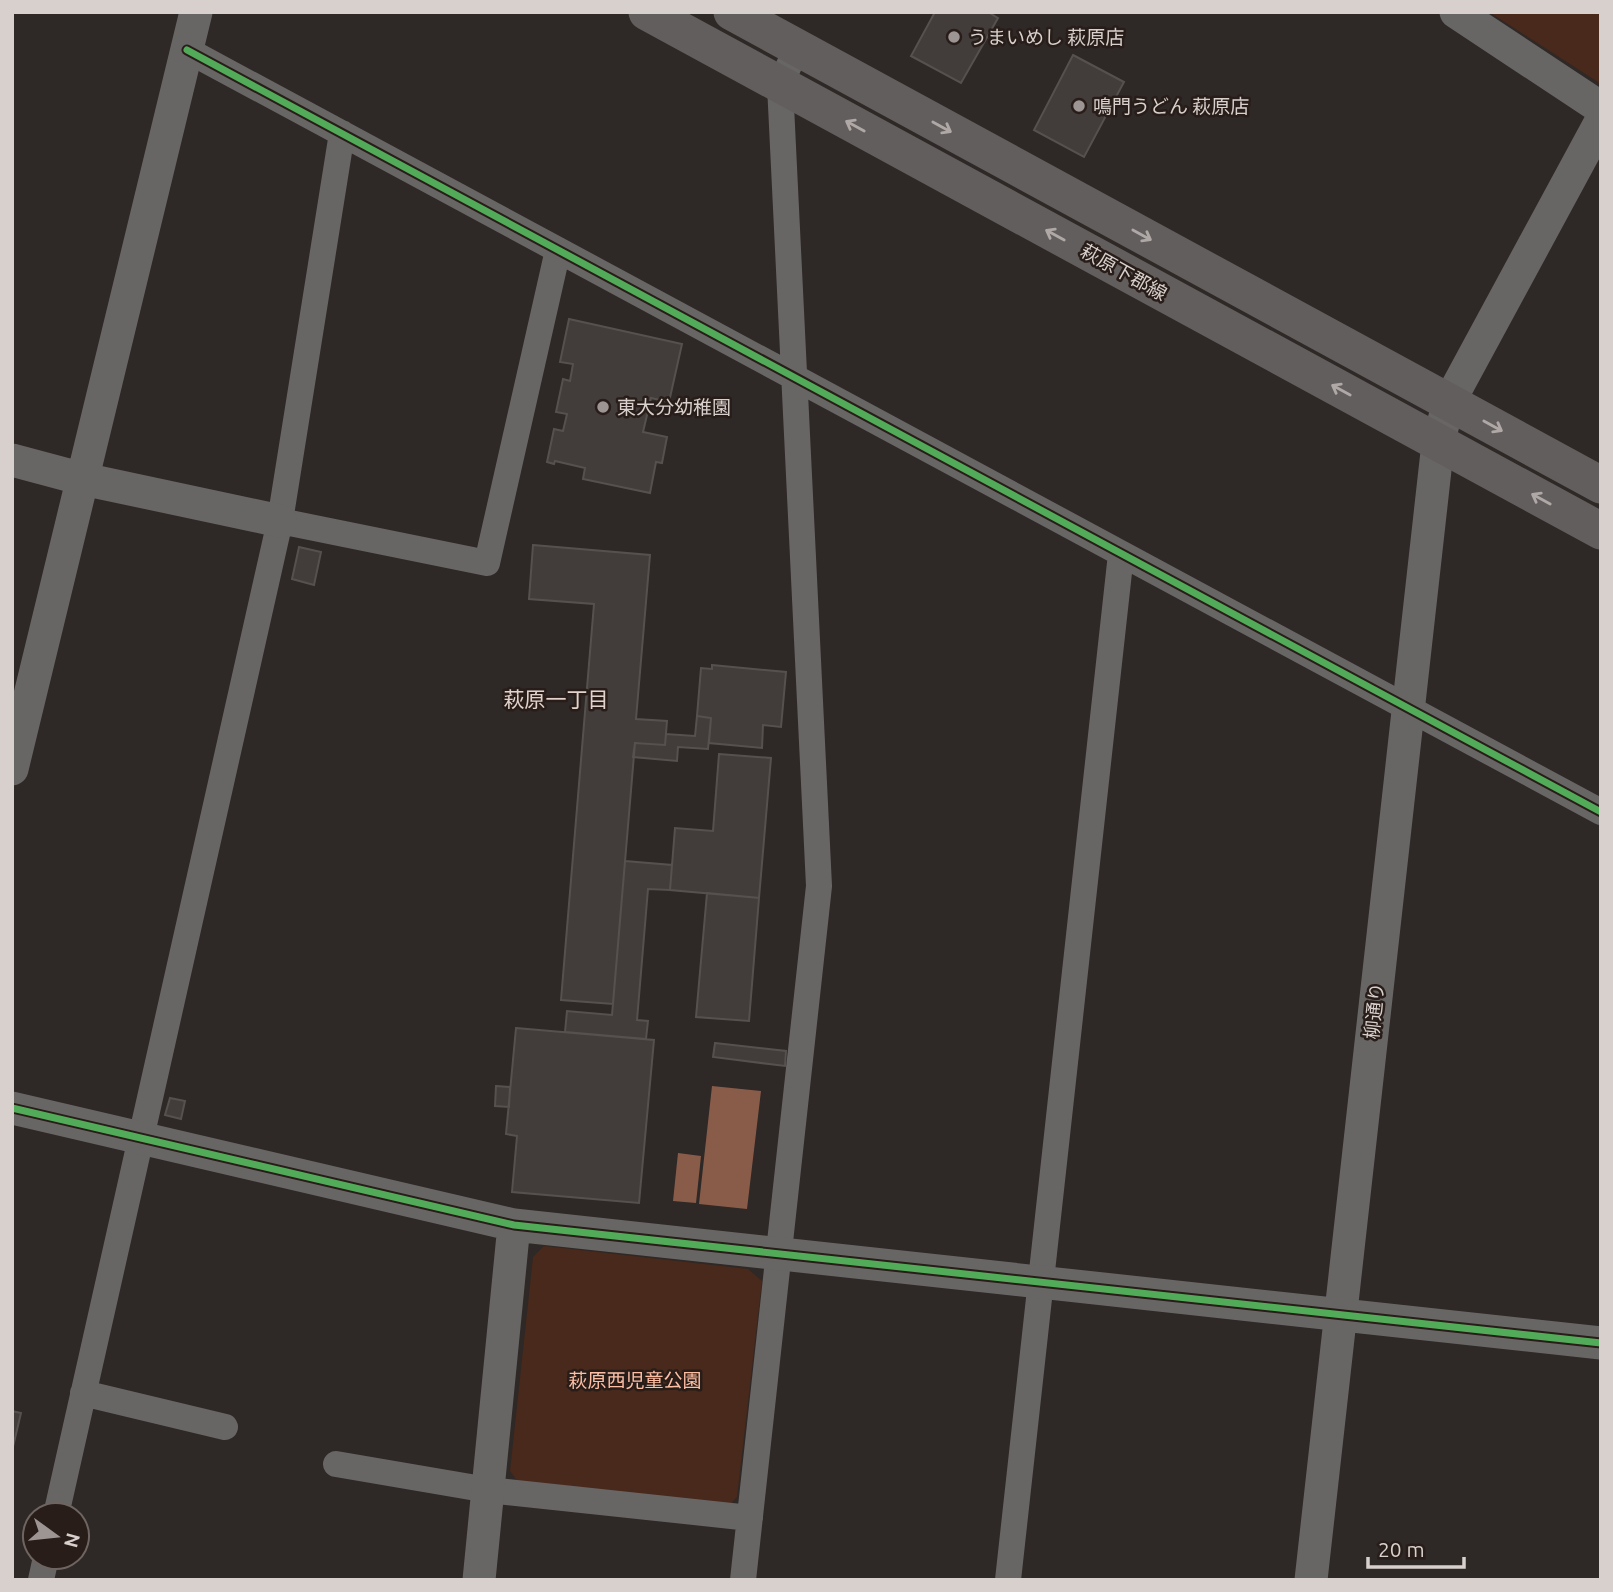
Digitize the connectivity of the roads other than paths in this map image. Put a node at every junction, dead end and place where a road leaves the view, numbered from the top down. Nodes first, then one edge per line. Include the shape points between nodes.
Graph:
1 (196, 12) edge
2 (647, 12) edge
3 (732, 12) edge
4 (1456, 12) edge
5 (797, 48) junction
6 (187, 50) junction
7 (780, 85) junction
8 (1601, 108) edge
9 (1601, 121) edge
10 (342, 133) junction
11 (558, 250) junction
12 (792, 376) junction
13 (1449, 402) junction
14 (1438, 443) junction
15 (12, 460) edge
16 (83, 480) junction
17 (1601, 485) edge
18 (279, 521) junction
19 (1601, 531) edge
20 (1121, 554) junction
21 (1408, 708) junction
22 (12, 769) edge
23 (1601, 812) edge
24 (12, 1108) edge
25 (141, 1137) junction
26 (514, 1225) junction
27 (778, 1253) junction
28 (1041, 1282) junction
29 (1340, 1315) junction
30 (1601, 1343) edge
31 (83, 1393) junction
32 (225, 1427) dead end
33 (336, 1464) dead end
34 (488, 1490) junction
35 (59, 1501) edge
36 (750, 1518) junction
37 (478, 1580) edge
38 (743, 1580) edge
39 (1008, 1580) edge
40 (1311, 1580) edge

1 - 6 street
2 - 7 main road, 萩原下郡線
3 - 5 main road
4 - 8 street
5 - 7 street
5 -> 13 main road
6 - 10 street
6 - 16 street
7 - 12 street
14 -> 7 main road, 萩原下郡線
9 - 13 street, 柳通り
10 - 11 street
10 - 18 street
11 - 12 street
11 - 18 street via 488,563
12 - 20 street
12 - 27 street via 818,886
13 - 14 street, 柳通り
13 -> 17 main road
19 -> 14 main road, 萩原下郡線
14 - 21 street, 柳通り
15 - 16 street
16 - 18 street
16 - 22 street
18 - 25 street
20 - 21 street
20 - 28 street
21 - 23 street
21 - 29 street, 柳通り
24 - 25 street
25 - 26 street
25 - 31 street
26 - 27 street
26 - 34 street
27 - 28 street
27 - 36 street
28 - 29 street
28 - 39 street
29 - 30 street
29 - 40 street, 柳通り
31 - 32 street
31 - 35 street
33 - 34 street
34 - 36 street
34 - 37 street
36 - 38 street

